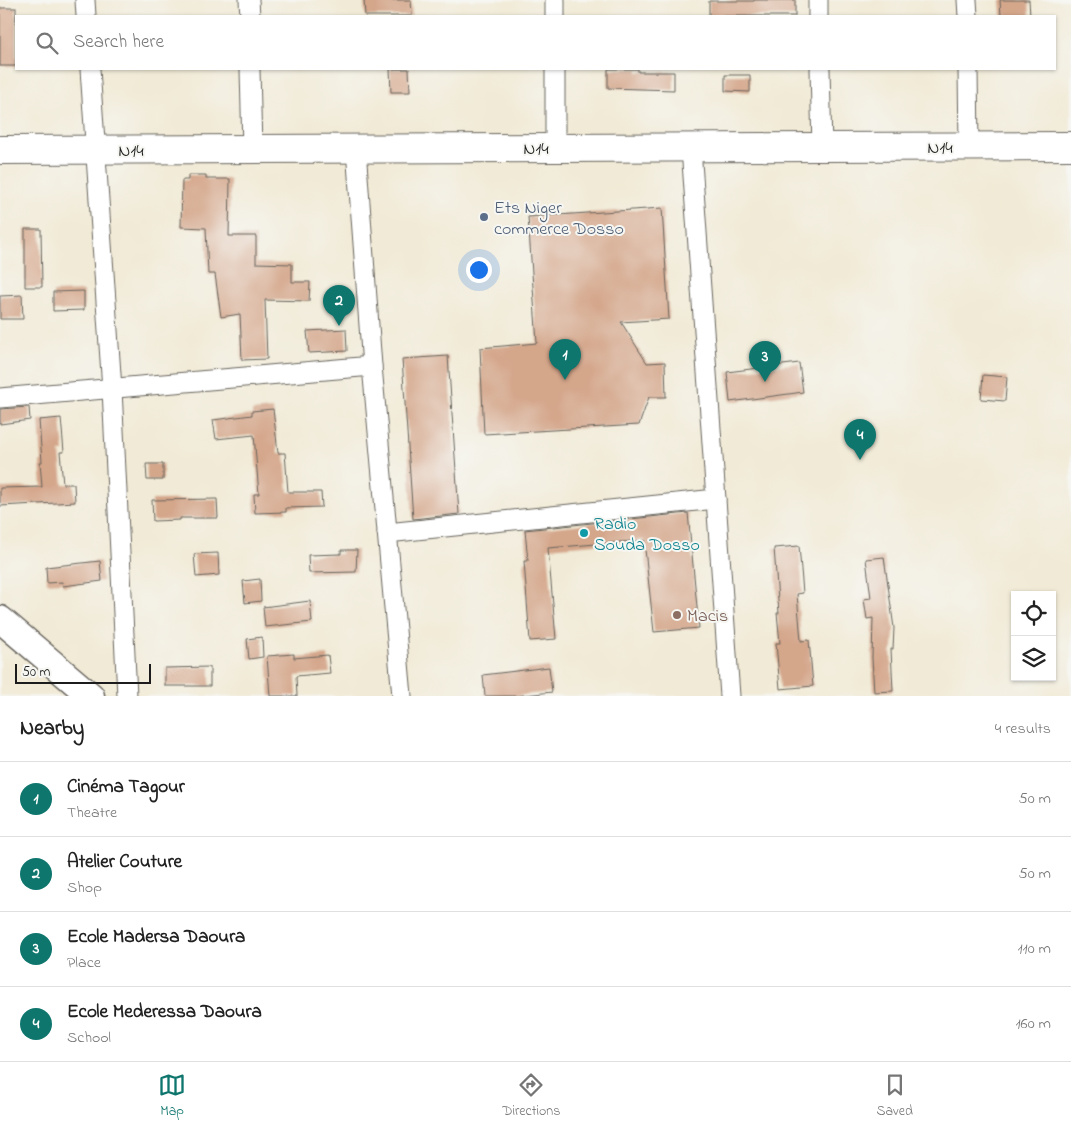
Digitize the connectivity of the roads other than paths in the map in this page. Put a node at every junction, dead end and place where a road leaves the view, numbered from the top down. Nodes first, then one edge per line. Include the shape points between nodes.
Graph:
1 (85, 0) edge
2 (249, 0) edge
3 (555, 0) edge
4 (818, 0) edge
5 (967, 0) edge
6 (86, 15) edge
7 (250, 15) edge
8 (555, 15) edge
9 (818, 15) edge
10 (968, 15) edge
11 (90, 70) edge
12 (250, 70) edge
13 (555, 70) edge
14 (820, 70) edge
15 (968, 70) edge
16 (1071, 146) edge
17 (969, 147) junction
18 (555, 148) junction
19 (691, 148) junction
20 (822, 148) junction
21 (252, 149) junction
22 (356, 149) junction
23 (0, 150) edge
24 (95, 150) junction
25 (372, 366) junction
26 (112, 389) junction
27 (0, 398) edge
28 (716, 500) junction
29 (387, 533) junction
30 (0, 619) edge
31 (91, 696) edge
32 (127, 696) edge
33 (402, 696) edge
34 (730, 696) edge

1 - 6 street
2 - 7 street
3 - 8 street
4 - 9 street
5 - 10 street
11 - 24 street
12 - 21 street
13 - 18 street
14 - 20 street
15 - 17 street
16 - 17 main road, N14
17 - 20 main road, N14
18 - 19 main road, N14
18 - 22 main road, N14
19 - 20 main road, N14
19 - 28 street
21 - 22 main road, N14
21 - 24 main road, N14
22 - 25 street
23 - 24 main road, N14
24 - 26 street
25 - 26 street
25 - 29 street
26 - 27 street
26 - 32 street
28 - 29 street
28 - 34 street
29 - 33 street
30 - 31 street

